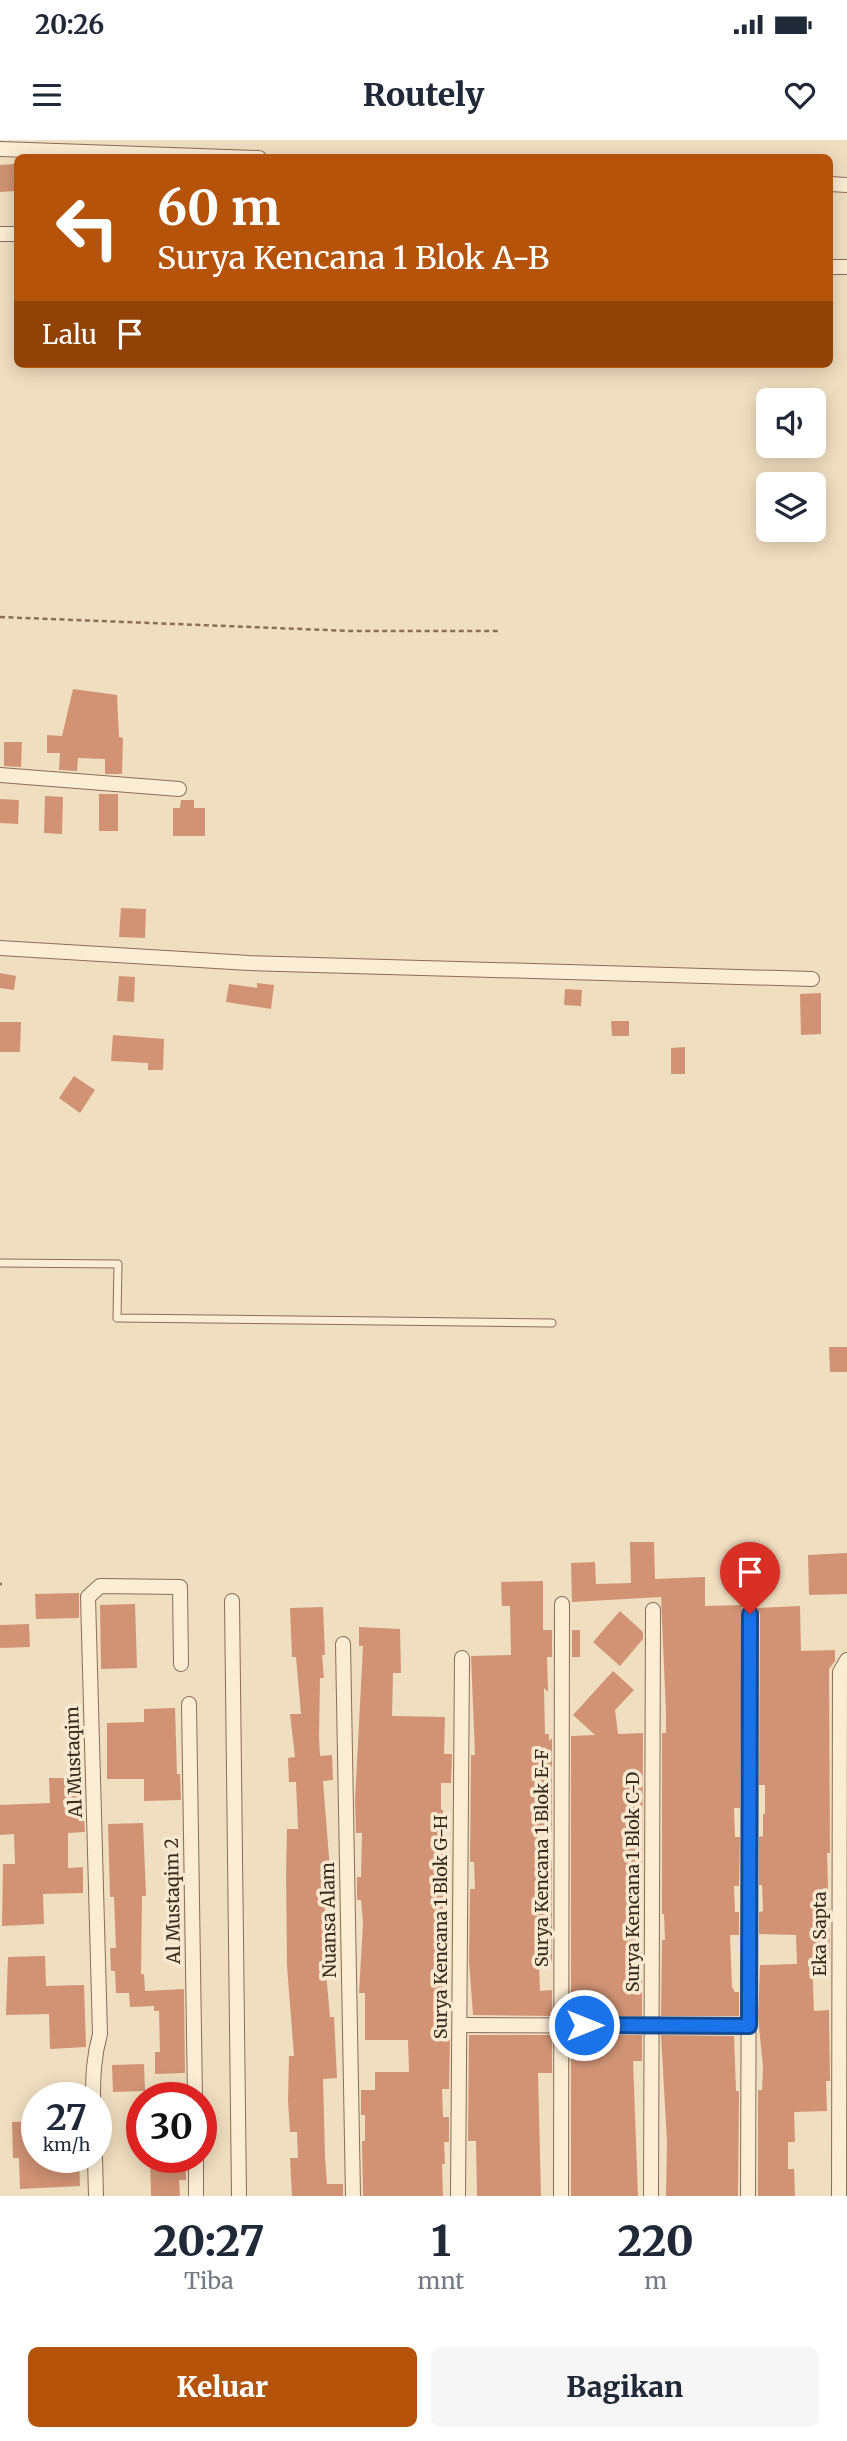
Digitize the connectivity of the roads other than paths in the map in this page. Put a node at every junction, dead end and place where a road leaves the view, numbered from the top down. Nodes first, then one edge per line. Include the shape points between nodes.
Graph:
1 (0, 149) edge
2 (144, 154) edge
3 (0, 775) edge
4 (179, 789) dead end
5 (0, 948) edge
6 (812, 979) dead end
7 (0, 1263) edge
8 (552, 1323) dead end
9 (232, 1601) dead end
10 (562, 1604) dead end
11 (653, 1609) dead end
12 (750, 1614) dead end
13 (343, 1644) dead end
14 (462, 1658) dead end
15 (181, 1664) dead end
16 (843, 1666) edge
17 (189, 1704) dead end
18 (460, 2025) junction
19 (561, 2025) junction
20 (652, 2026) junction
21 (749, 2026) junction
22 (92, 2082) edge
23 (195, 2082) edge
24 (95, 2173) edge
25 (196, 2173) edge
26 (96, 2196) edge
27 (196, 2196) edge
28 (239, 2196) edge
29 (353, 2196) edge
30 (458, 2196) edge
31 (561, 2196) edge
32 (651, 2196) edge
33 (748, 2196) edge
34 (839, 2196) edge

1 - 2 street
3 - 4 street
5 - 6 street via 249,963
7 - 8 lane via 118,1264 117,1318
9 - 28 street
10 - 19 street, Surya Kencana 1 Blok E-F
11 - 20 street, Surya Kencana 1 Blok C-D
12 - 21 street
13 - 29 street, Nuansa Alam
14 - 18 street, Surya Kencana 1 Blok G-H
15 - 22 street, Al Mustaqim via 180,1587 100,1587 88,1597 100,2034 91,2065
16 - 34 street, Eka Sapta
17 - 23 street, Al Mustaqim 2
18 - 19 street
18 - 30 street, Surya Kencana 1 Blok G-H
19 - 20 street
19 - 31 street, Surya Kencana 1 Blok E-F
20 - 21 street
20 - 32 street, Surya Kencana 1 Blok C-D
21 - 33 street
24 - 26 street
25 - 27 street

